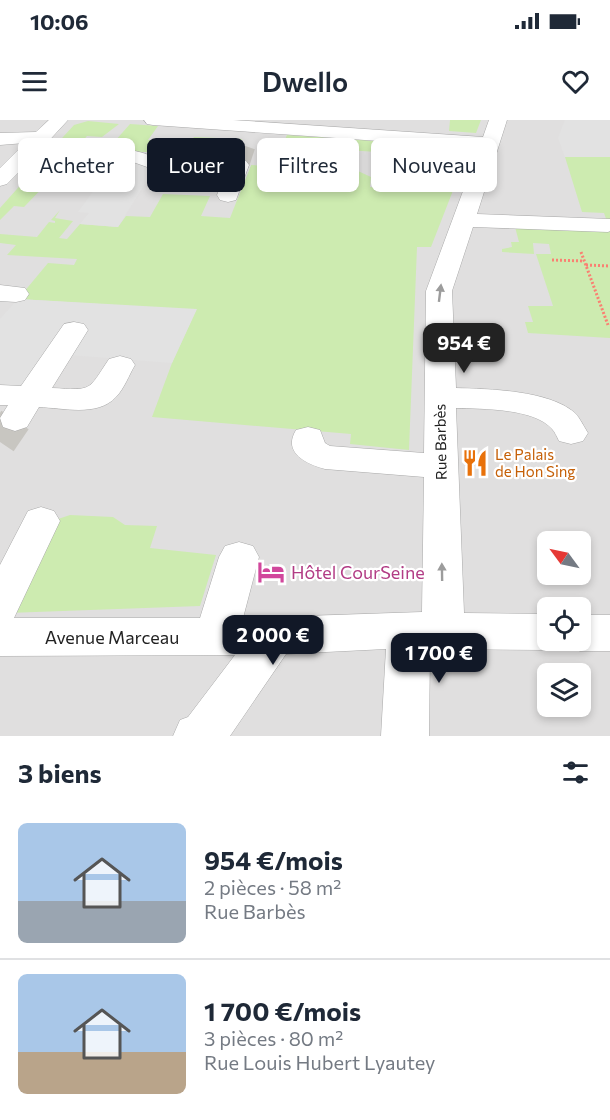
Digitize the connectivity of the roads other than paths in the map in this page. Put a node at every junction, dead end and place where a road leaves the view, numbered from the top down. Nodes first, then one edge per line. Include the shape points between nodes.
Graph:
1 (58, 120) edge
2 (153, 120) edge
3 (190, 121) edge
4 (315, 126) edge
5 (494, 132) edge
6 (41, 138) edge
7 (0, 139) edge
8 (18, 140) edge
9 (135, 156) edge
10 (18, 161) edge
11 (147, 161) dead end
12 (0, 180) edge
13 (229, 192) tunnel mouth
14 (228, 195) dead end
15 (463, 220) junction
16 (608, 225) dead end
17 (74, 330) dead end
18 (120, 365) dead end
19 (440, 396) junction
20 (15, 404) edge
21 (571, 433) dead end
22 (308, 438) dead end
23 (441, 466) junction
24 (41, 521) dead end
25 (239, 557) dead end
26 (0, 606) edge
27 (426, 631) junction
28 (537, 632) edge
29 (591, 633) edge
30 (610, 633) edge
31 (274, 636) junction
32 (0, 637) edge
33 (216, 637) junction
34 (197, 736) edge
35 (405, 736) edge

1 - 6 street
2 - 3 street
3 - 4 street via 250,136 275,137
4 - 5 street
5 - 15 street, Rue Barbès
7 - 8 street
9 - 11 street
10 - 12 street
13 - 14 street
15 - 16 street
19 -> 15 street, Rue Barbès via 439,291
17 - 20 street
18 - 20 street via 104,392 89,400
19 - 21 street via 532,405 568,424
19 - 23 street, Rue Barbès
22 - 23 street via 311,450 325,457
27 -> 23 street, Rue Barbès
24 - 26 street
25 - 33 street
27 - 28 street, Avenue Marceau
27 - 31 street, Avenue Marceau
27 - 35 street, Rue Barbès
29 - 30 street
31 - 33 street, Avenue Marceau
31 - 34 street via 203,735
32 - 33 street, Avenue Marceau

